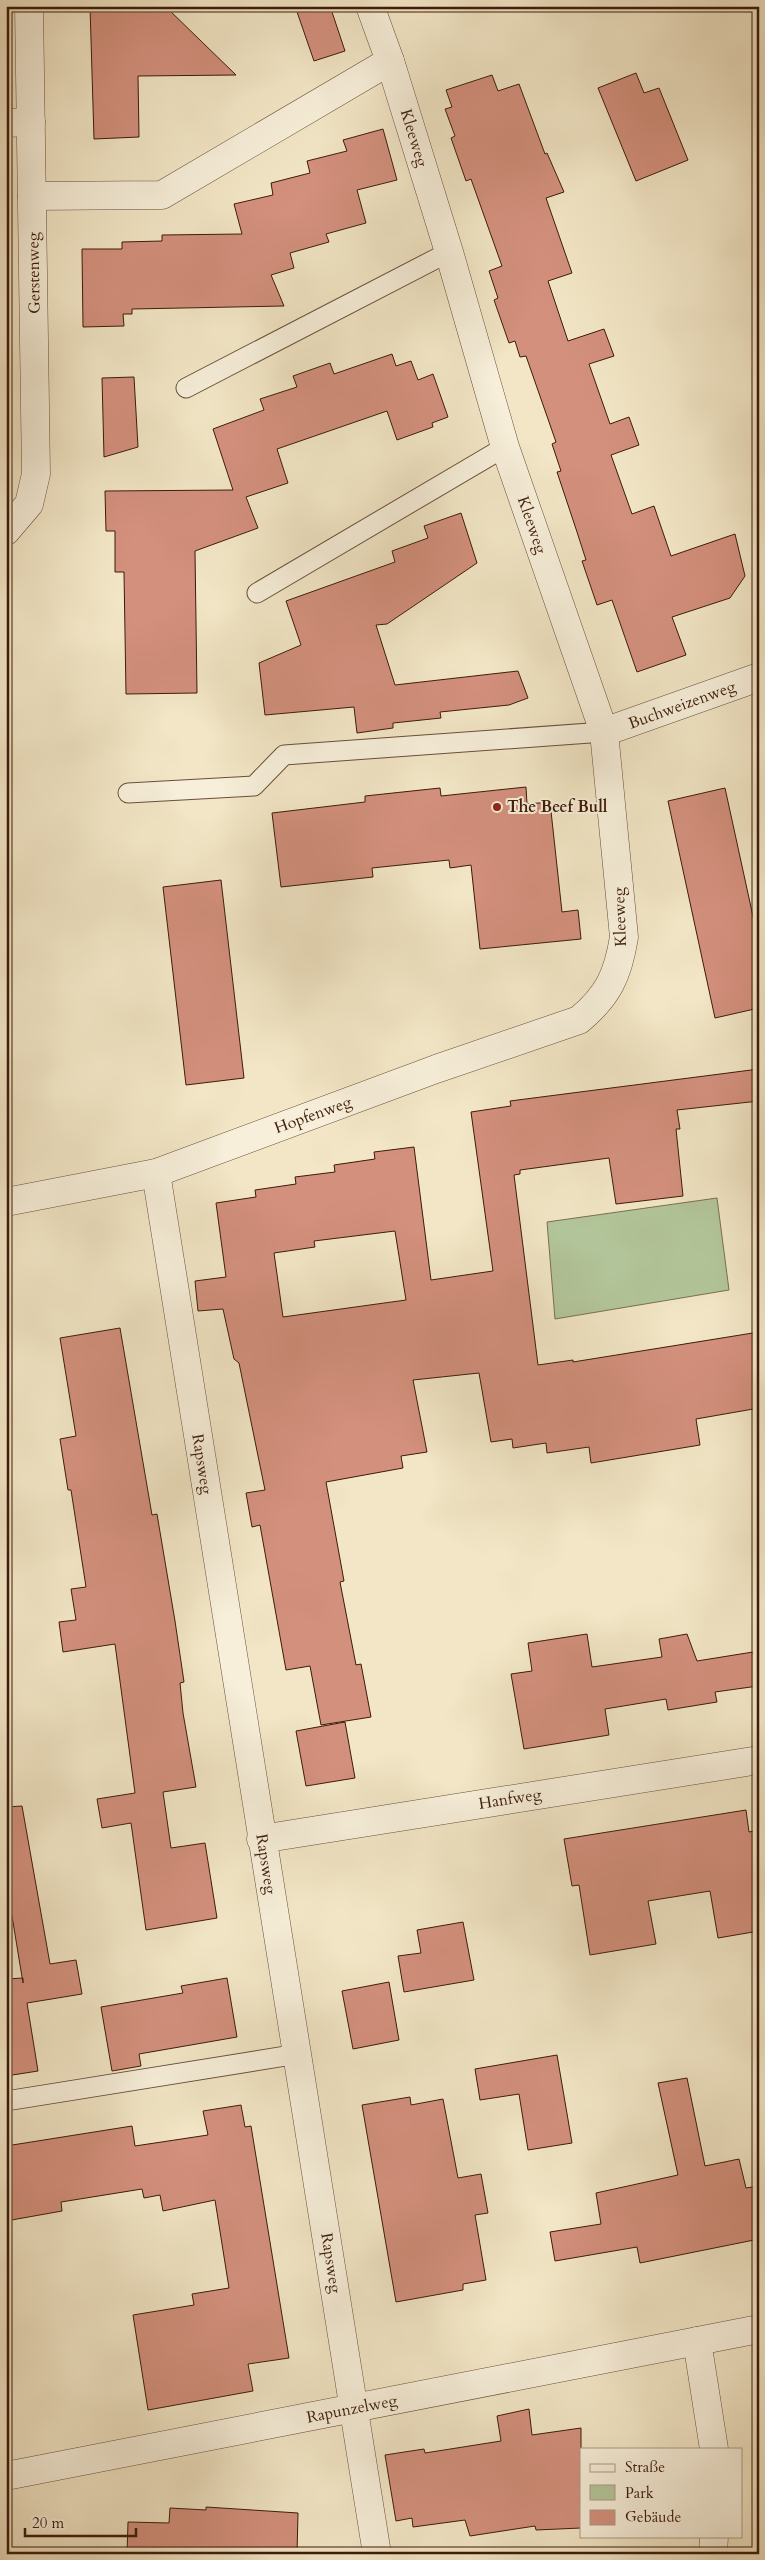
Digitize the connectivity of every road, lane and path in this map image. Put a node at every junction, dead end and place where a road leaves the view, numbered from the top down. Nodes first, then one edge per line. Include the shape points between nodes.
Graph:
1 (28, 6) edge
2 (370, 6) edge
3 (390, 61) junction
4 (19, 122) edge
5 (32, 196) junction
6 (449, 252) junction
7 (186, 388) dead end
8 (505, 446) junction
9 (6, 532) edge
10 (257, 593) dead end
11 (759, 677) edge
12 (604, 732) junction
13 (128, 793) dead end
14 (605, 993) joint
15 (156, 1173) junction
16 (6, 1202) edge
17 (759, 1760) edge
18 (261, 1838) junction
19 (298, 2054) junction
20 (6, 2101) edge
21 (759, 2329) edge
22 (697, 2341) junction
23 (354, 2409) junction
24 (714, 2448) edge
25 (6, 2476) edge
26 (714, 2538) edge
27 (377, 2554) edge
28 (713, 2554) edge

1 - 4 street, Gerstenweg
2 - 3 street, Kleeweg
3 - 5 street via 162,195
3 - 6 street, Kleeweg
4 - 5 street, Gerstenweg
5 - 9 street, Gerstenweg via 36,474 29,504
6 - 7 lane
6 - 8 street, Kleeweg
8 - 10 lane
8 - 12 street, Kleeweg
11 - 12 street, Buchweizenweg
12 - 13 lane via 284,755 254,786
12 - 14 street, Kleeweg via 624,937 620,964
14 - 15 street, Hopfenweg via 596,1006 578,1020
15 - 16 street, Hopfenweg
15 - 18 street, Rapsweg
17 - 18 street, Hanfweg
18 - 19 street, Rapsweg
19 - 20 lane
19 - 23 street, Rapsweg
21 - 22 street, Rapunzelweg
22 - 23 street, Rapunzelweg
22 - 24 street
23 - 25 street, Rapunzelweg
23 - 27 street, Rapsweg
26 - 28 street

